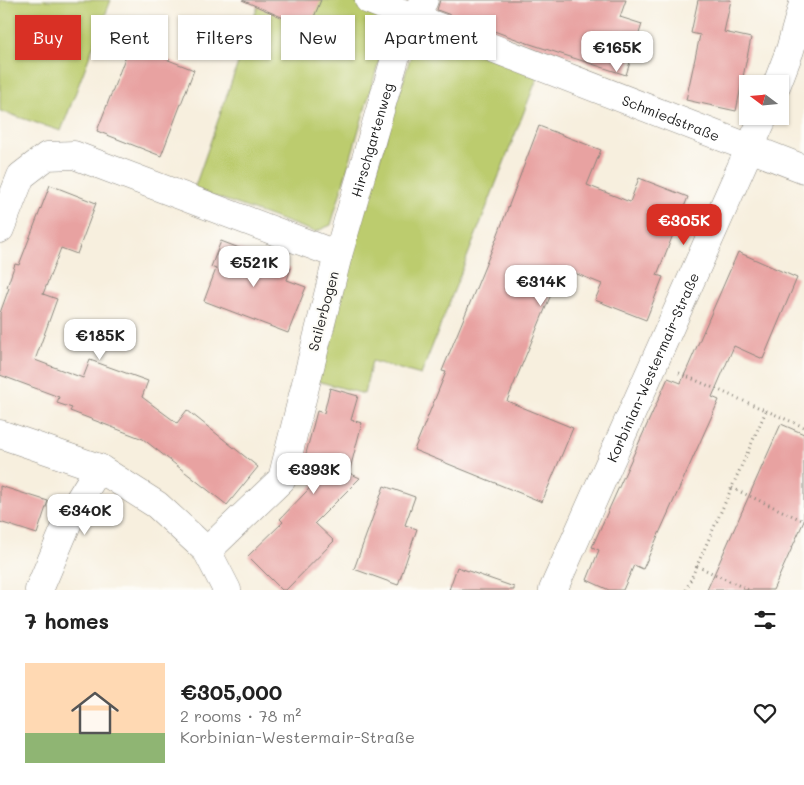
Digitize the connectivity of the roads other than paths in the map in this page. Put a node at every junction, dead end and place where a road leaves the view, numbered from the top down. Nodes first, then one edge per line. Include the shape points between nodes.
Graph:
1 (369, 0) edge
2 (804, 0) edge
3 (419, 10) edge
4 (780, 75) edge
5 (760, 125) edge
6 (751, 148) junction
7 (804, 169) edge
8 (0, 229) edge
9 (338, 255) junction
10 (0, 434) edge
11 (99, 468) junction
12 (207, 551) junction
13 (40, 590) edge
14 (227, 590) edge
15 (553, 590) edge

1 - 3 street, Schmiedstraße
2 - 4 street
3 - 6 street, Schmiedstraße
3 - 9 street, Hirschgartenweg via 399,45
5 - 6 street, Korbinian-Westermair-Straße
6 - 7 street, Schmiedstraße
6 - 15 street, Korbinian-Westermair-Straße
8 - 9 street, Sailerbogen via 21,176 46,156 74,155
9 - 12 street, Sailerbogen via 282,479
10 - 11 street
11 - 12 street via 157,505
11 - 13 street via 73,510
12 - 14 street

